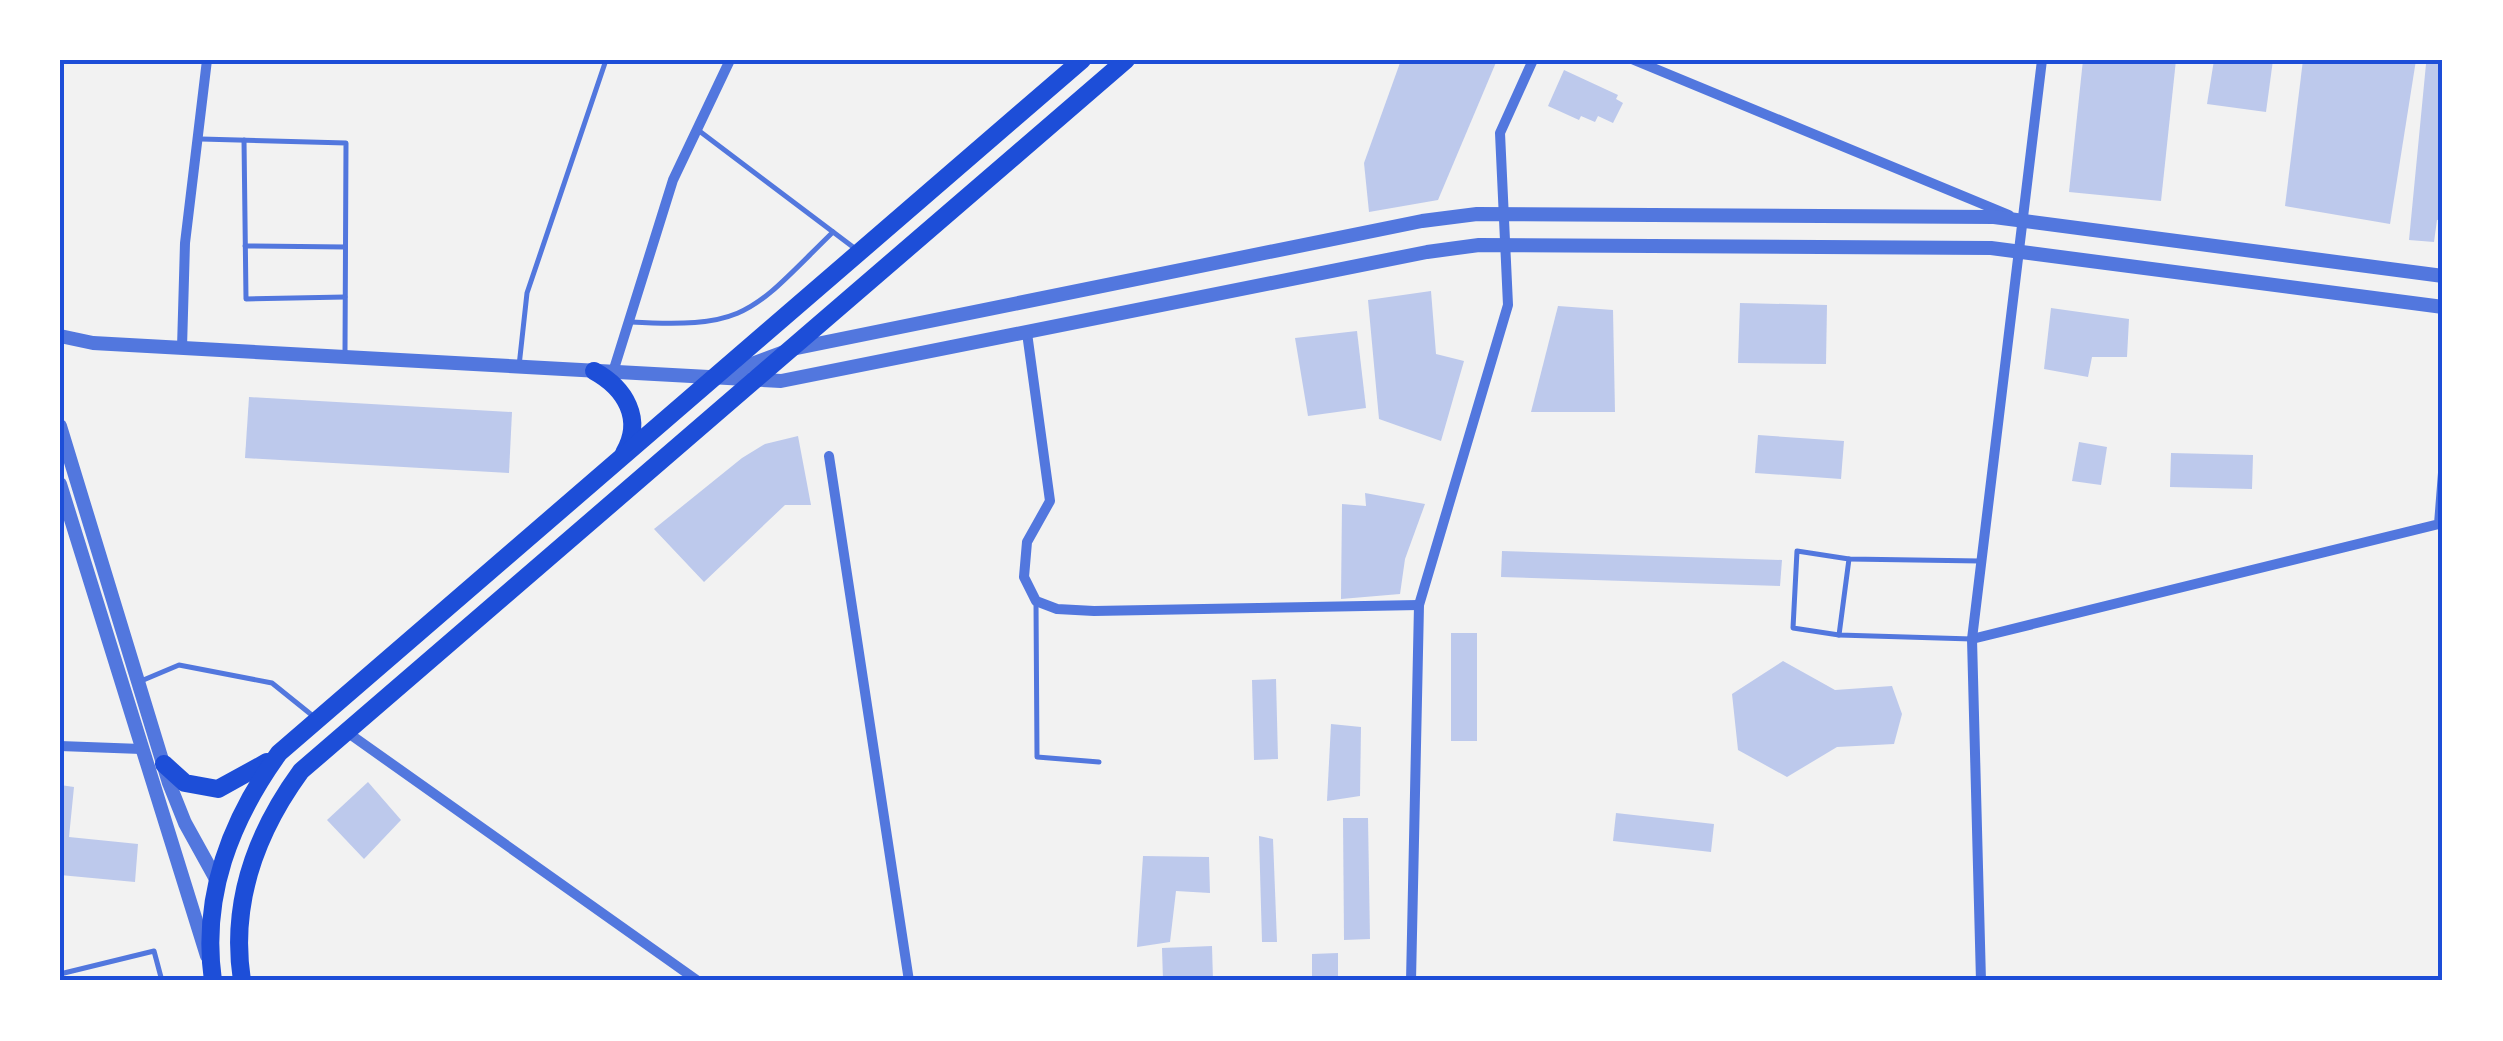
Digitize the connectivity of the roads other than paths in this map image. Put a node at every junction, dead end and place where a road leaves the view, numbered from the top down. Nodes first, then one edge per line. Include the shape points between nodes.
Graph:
1 (206, 60) edge
2 (600, 60) edge
3 (730, 60) edge
4 (1082, 60) edge
5 (1126, 60) edge
6 (1533, 60) edge
7 (1634, 60) edge
8 (2042, 60) edge
9 (696, 128) junction
10 (198, 138) junction
11 (244, 140) junction
12 (1506, 214) junction
13 (2023, 221) junction
14 (833, 232) junction
15 (1505, 245) junction
16 (246, 246) junction
17 (345, 247) junction
18 (2019, 251) junction
19 (860, 252) junction
20 (2443, 276) edge
21 (345, 297) junction
22 (2443, 307) edge
23 (628, 322) junction
24 (1027, 333) junction
25 (60, 336) edge
26 (93, 343) junction
27 (60, 348) edge
28 (182, 348) junction
29 (792, 349) junction
30 (345, 357) junction
31 (519, 367) junction
32 (603, 372) junction
33 (715, 378) junction
34 (754, 381) junction
35 (60, 426) edge
36 (829, 456) dead end
37 (618, 461) junction
38 (2443, 473) edge
39 (60, 484) edge
40 (1849, 560) junction
41 (1980, 560) junction
42 (1036, 601) junction
43 (1419, 605) junction
44 (1838, 635) junction
45 (1972, 639) junction
46 (138, 682) junction
47 (315, 718) junction
48 (344, 730) junction
49 (60, 746) edge
50 (141, 749) junction
51 (279, 753) junction
52 (1099, 762) dead end
53 (164, 764) junction
54 (216, 878) junction
55 (238, 934) junction
56 (60, 974) edge
57 (212, 976) edge
58 (162, 981) edge
59 (242, 981) edge
60 (698, 981) edge
61 (909, 981) edge
62 (1410, 981) edge
63 (1981, 981) edge

1 - 10 street
2 - 31 lane via 605,63 528,293
3 - 9 street
4 - 19 main road
5 - 29 main road
6 - 12 street via 1500,133
7 - 13 street
8 - 13 street
9 - 14 lane
9 - 23 street
10 - 11 lane
10 - 28 street
11 - 16 lane
11 - 17 lane via 346,144
12 - 13 street via 1950,214
12 - 15 street
12 - 29 street via 1422,221
13 - 18 street
13 - 20 street
14 - 19 lane
14 - 23 lane via 737,316 695,324
15 - 18 street
15 - 24 street via 1427,252
15 - 43 street via 1508,304
16 - 17 lane
16 - 21 lane via 246,299
17 - 21 lane
18 - 22 street
18 - 41 street
19 - 33 main road
21 - 30 lane
23 - 32 street
24 - 34 street via 791,380
24 - 42 street via 1050,501 1027,542 1024,577
25 - 26 street
26 - 27 street
26 - 28 street
28 - 30 street
29 - 33 street
29 - 34 main road
30 - 31 street
31 - 32 street
32 - 33 street
32 - 37 main road via 632,416 631,437
33 - 34 street
33 - 37 main road
34 - 48 main road
35 - 46 street
36 - 61 street
37 - 47 main road
38 - 45 street via 2440,524
39 - 50 street
40 - 41 lane
40 - 44 lane
40 - 44 lane via 1797,550 1794,628
41 - 45 street
42 - 43 street via 1094,611
42 - 52 lane via 1037,757
43 - 62 street
44 - 45 lane
45 - 63 street
46 - 47 lane via 179,665 272,683
46 - 53 street
47 - 51 main road
48 - 55 main road via 301,771 267,822 244,885
48 - 60 street
49 - 50 street
50 - 57 street
51 - 53 main road via 218,789 184,782
51 - 54 main road via 242,810
53 - 54 street via 185,823
54 - 55 main road
54 - 57 main road
55 - 59 main road
56 - 58 lane via 154,951

